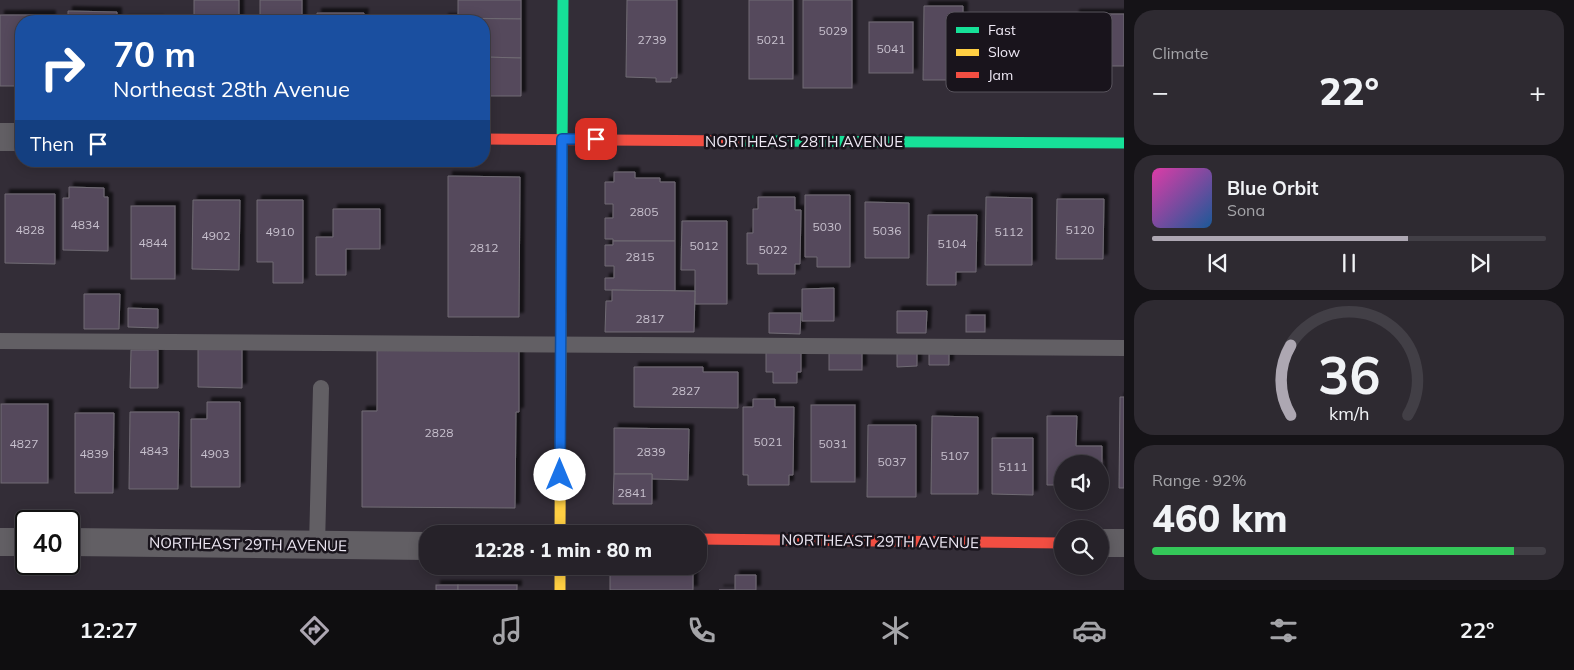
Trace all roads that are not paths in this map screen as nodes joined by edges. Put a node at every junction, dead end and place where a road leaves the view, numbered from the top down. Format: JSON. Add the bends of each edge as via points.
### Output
{"nodes":[{"id":1,"x":563,"y":0,"type":"edge"},
{"id":2,"x":0,"y":137,"type":"edge"},
{"id":3,"x":15,"y":137,"type":"edge"},
{"id":4,"x":490,"y":139,"type":"edge"},
{"id":5,"x":562,"y":139,"type":"junction"},
{"id":6,"x":1124,"y":143,"type":"edge"},
{"id":7,"x":0,"y":341,"type":"edge"},
{"id":8,"x":561,"y":344,"type":"junction"},
{"id":9,"x":1124,"y":348,"type":"edge"},
{"id":10,"x":321,"y":388,"type":"dead end"},
{"id":11,"x":560,"y":525,"type":"edge"},
{"id":12,"x":707,"y":539,"type":"edge"},
{"id":13,"x":0,"y":542,"type":"edge"},
{"id":14,"x":15,"y":542,"type":"edge"},
{"id":15,"x":80,"y":542,"type":"edge"},
{"id":16,"x":1054,"y":543,"type":"edge"},
{"id":17,"x":1109,"y":543,"type":"edge"},
{"id":18,"x":1124,"y":543,"type":"edge"},
{"id":19,"x":317,"y":545,"type":"junction"},
{"id":20,"x":419,"y":546,"type":"edge"},
{"id":21,"x":560,"y":575,"type":"edge"},
{"id":22,"x":560,"y":590,"type":"edge"}],
"edges":[{"from":1,"to":5,"type":"street"},
{"from":2,"to":3,"type":"street"},
{"from":4,"to":5,"type":"street","name":"NORTHEAST 28TH AVENUE"},
{"from":5,"to":6,"type":"street","name":"NORTHEAST 28TH AVENUE"},
{"from":5,"to":8,"type":"street"},
{"from":7,"to":8,"type":"lane"},
{"from":8,"to":9,"type":"lane"},
{"from":8,"to":11,"type":"street"},
{"from":10,"to":19,"type":"lane"},
{"from":12,"to":16,"type":"street","name":"NORTHEAST 29TH AVENUE"},
{"from":13,"to":14,"type":"street"},
{"from":15,"to":19,"type":"street","name":"NORTHEAST 29TH AVENUE"},
{"from":17,"to":18,"type":"street"},
{"from":19,"to":20,"type":"street","name":"NORTHEAST 29TH AVENUE"},
{"from":21,"to":22,"type":"street"}]}
